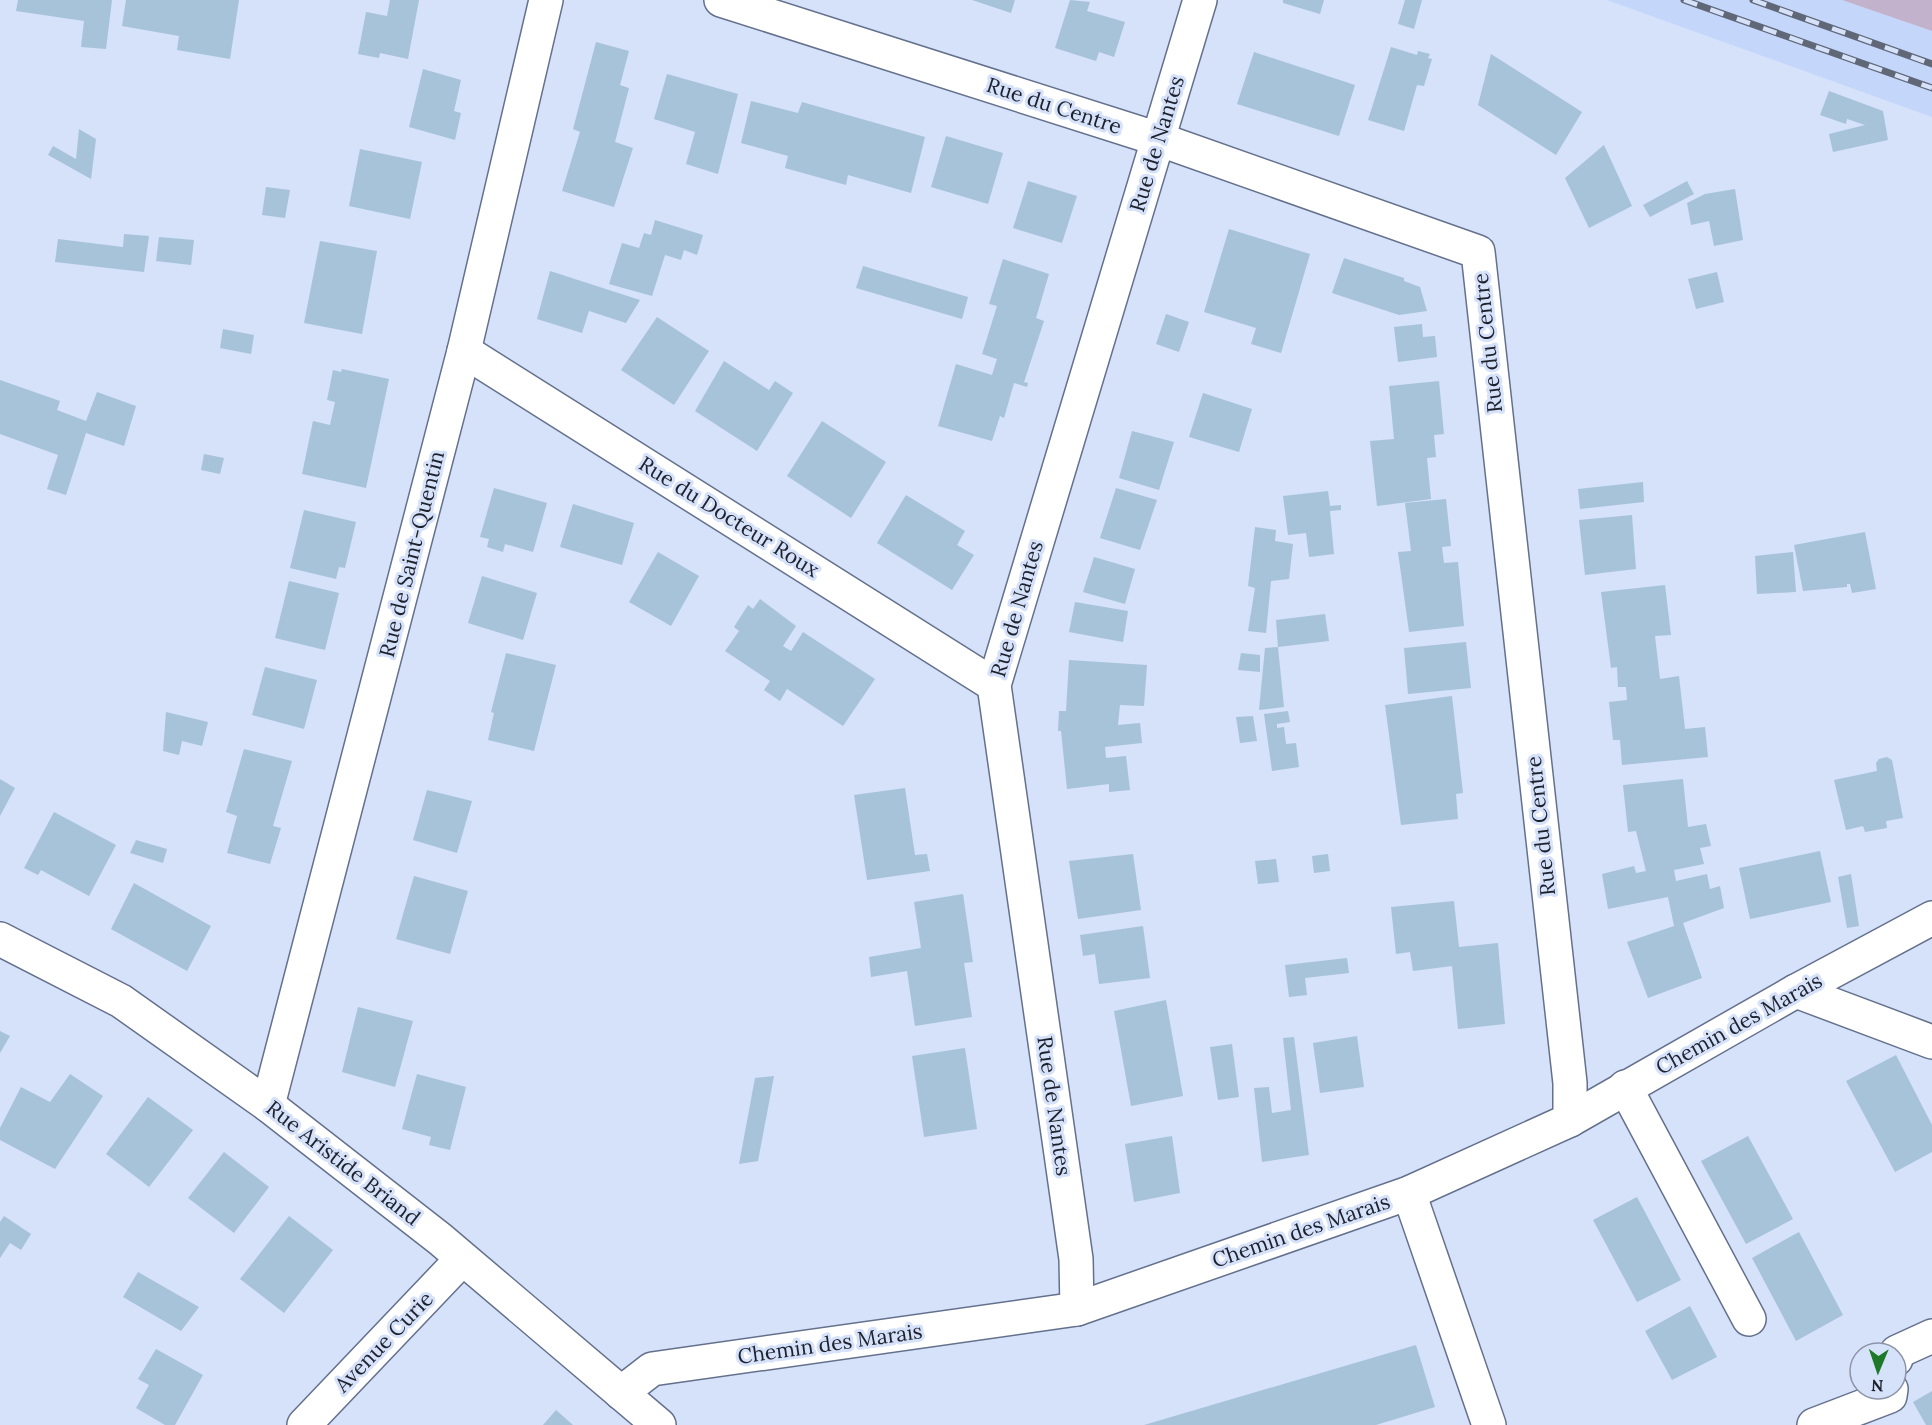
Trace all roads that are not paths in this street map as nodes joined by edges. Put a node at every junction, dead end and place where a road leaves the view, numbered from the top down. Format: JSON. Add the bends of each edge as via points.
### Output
{"nodes":[{"id":1,"x":546,"y":0,"type":"edge"},
{"id":2,"x":721,"y":0,"type":"edge"},
{"id":3,"x":1200,"y":0,"type":"edge"},
{"id":4,"x":1158,"y":139,"type":"junction"},
{"id":5,"x":464,"y":351,"type":"junction"},
{"id":6,"x":994,"y":685,"type":"junction"},
{"id":7,"x":1932,"y":918,"type":"edge"},
{"id":8,"x":0,"y":939,"type":"edge"},
{"id":9,"x":1796,"y":991,"type":"junction"},
{"id":10,"x":1932,"y":1042,"type":"edge"},
{"id":11,"x":1625,"y":1087,"type":"junction"},
{"id":12,"x":268,"y":1105,"type":"junction"},
{"id":13,"x":1570,"y":1120,"type":"junction"},
{"id":14,"x":1409,"y":1193,"type":"junction"},
{"id":15,"x":462,"y":1259,"type":"junction"},
{"id":16,"x":1077,"y":1309,"type":"junction"},
{"id":17,"x":1749,"y":1319,"type":"dead end"},
{"id":18,"x":1932,"y":1335,"type":"edge"},
{"id":19,"x":1908,"y":1347,"type":"edge"},
{"id":20,"x":621,"y":1393,"type":"junction"},
{"id":21,"x":1877,"y":1401,"type":"edge"},
{"id":22,"x":304,"y":1425,"type":"edge"},
{"id":23,"x":659,"y":1425,"type":"edge"},
{"id":24,"x":1489,"y":1425,"type":"edge"},
{"id":25,"x":1814,"y":1425,"type":"edge"}],
"edges":[{"from":1,"to":5,"type":"street","name":"Rue de Saint-Quentin"},
{"from":2,"to":4,"type":"street","name":"Rue du Centre"},
{"from":3,"to":4,"type":"street","name":"Rue de Nantes"},
{"from":4,"to":6,"type":"street","name":"Rue de Nantes"},
{"from":4,"to":13,"type":"street","name":"Rue du Centre","via":[[1479,252],[1570,1083]]},
{"from":5,"to":6,"type":"street","name":"Rue du Docteur Roux"},
{"from":5,"to":12,"type":"street","name":"Rue de Saint-Quentin"},
{"from":6,"to":16,"type":"street","name":"Rue de Nantes","via":[[1076,1259]]},
{"from":7,"to":9,"type":"street","name":"Chemin des Marais"},
{"from":8,"to":12,"type":"street","name":"Rue Aristide Briand","via":[[121,1001]]},
{"from":9,"to":10,"type":"street"},
{"from":9,"to":11,"type":"street","name":"Chemin des Marais"},
{"from":11,"to":13,"type":"street","name":"Chemin des Marais"},
{"from":11,"to":17,"type":"street"},
{"from":12,"to":15,"type":"street","name":"Rue Aristide Briand"},
{"from":13,"to":14,"type":"street","name":"Chemin des Marais"},
{"from":14,"to":16,"type":"street","name":"Chemin des Marais"},
{"from":14,"to":24,"type":"street"},
{"from":15,"to":20,"type":"street","name":"Rue Aristide Briand"},
{"from":15,"to":22,"type":"street","name":"Avenue Curie"},
{"from":16,"to":20,"type":"street","name":"Chemin des Marais","via":[[652,1369]]},
{"from":18,"to":19,"type":"street"},
{"from":20,"to":23,"type":"street","name":"Rue Aristide Briand"},
{"from":21,"to":25,"type":"street"}]}
